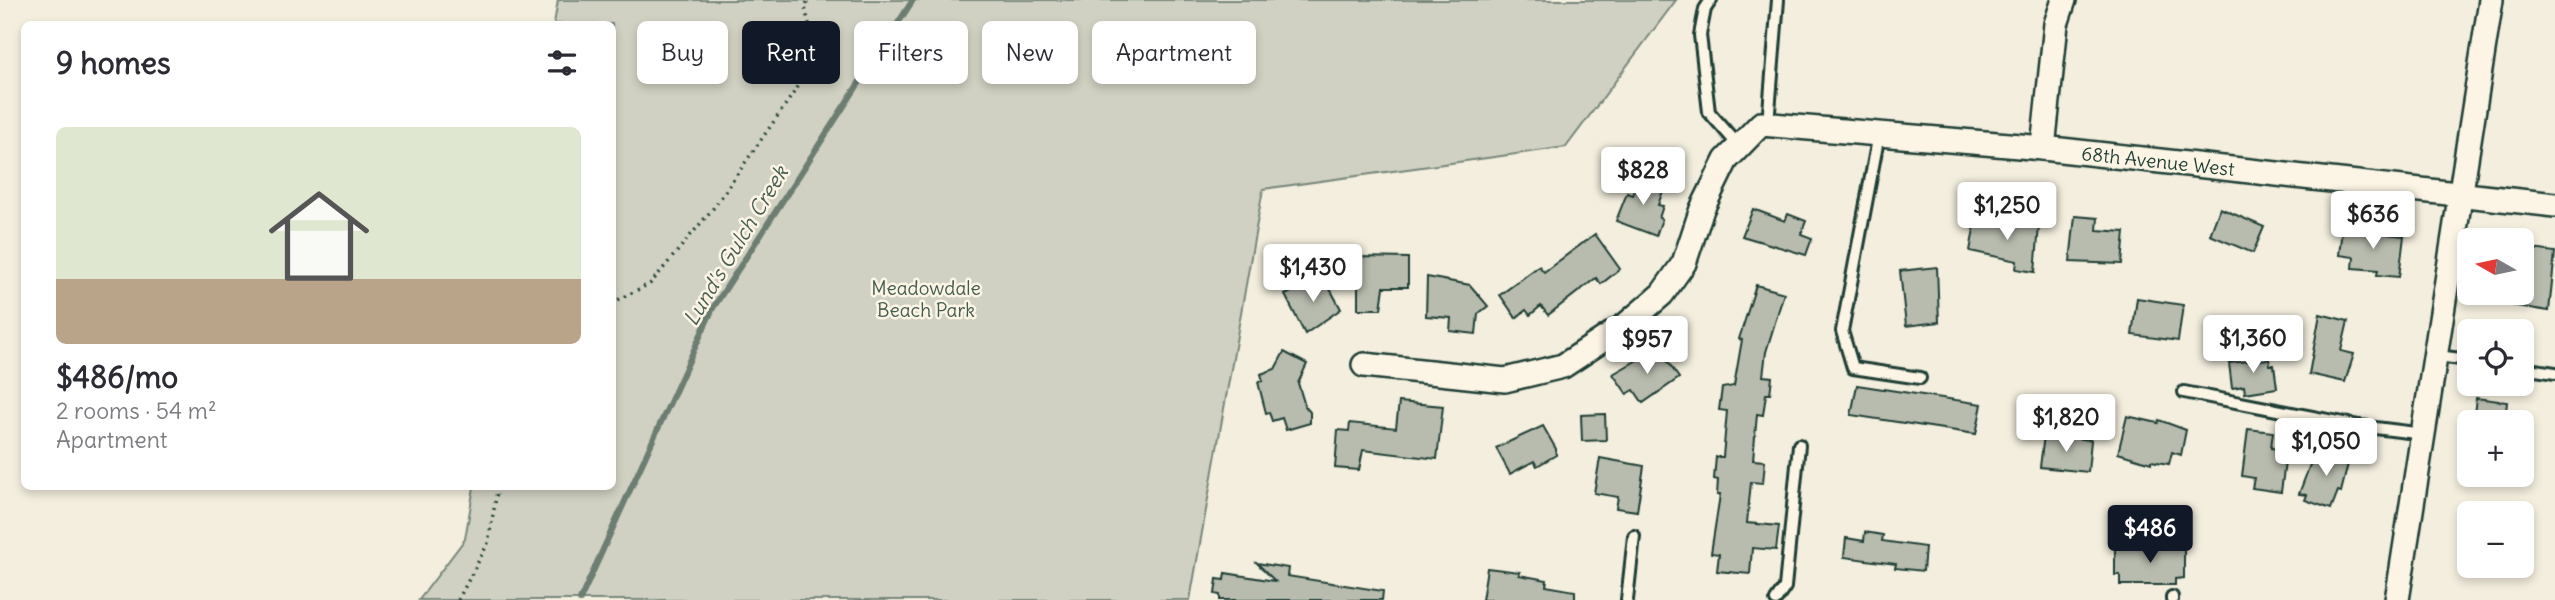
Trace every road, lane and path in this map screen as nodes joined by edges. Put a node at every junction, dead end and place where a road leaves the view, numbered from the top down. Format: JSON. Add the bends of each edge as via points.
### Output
{"nodes":[{"id":1,"x":808,"y":0,"type":"edge"},
{"id":2,"x":1711,"y":0,"type":"edge"},
{"id":3,"x":1778,"y":0,"type":"edge"},
{"id":4,"x":2064,"y":0,"type":"edge"},
{"id":5,"x":2491,"y":0,"type":"edge"},
{"id":6,"x":1765,"y":124,"type":"junction"},
{"id":7,"x":1879,"y":134,"type":"junction"},
{"id":8,"x":1740,"y":146,"type":"junction"},
{"id":9,"x":2043,"y":148,"type":"junction"},
{"id":10,"x":2462,"y":196,"type":"junction"},
{"id":11,"x":2555,"y":205,"type":"edge"},
{"id":12,"x":616,"y":301,"type":"edge"},
{"id":13,"x":2437,"y":356,"type":"junction"},
{"id":14,"x":2457,"y":358,"type":"edge"},
{"id":15,"x":1364,"y":365,"type":"dead end"},
{"id":16,"x":2534,"y":370,"type":"edge"},
{"id":17,"x":2555,"y":373,"type":"edge"},
{"id":18,"x":1920,"y":378,"type":"dead end"},
{"id":19,"x":2184,"y":392,"type":"dead end"},
{"id":20,"x":2424,"y":433,"type":"junction"},
{"id":21,"x":1799,"y":445,"type":"dead end"},
{"id":22,"x":497,"y":490,"type":"edge"},
{"id":23,"x":1634,"y":536,"type":"dead end"},
{"id":24,"x":458,"y":600,"type":"edge"},
{"id":25,"x":1627,"y":600,"type":"edge"},
{"id":26,"x":1776,"y":600,"type":"edge"},
{"id":27,"x":2397,"y":600,"type":"edge"}],
"edges":[{"from":1,"to":12,"type":"path","via":[[805,8],[816,52],[793,94],[715,206],[651,283]]},
{"from":2,"to":8,"type":"lane","via":[[1700,34],[1709,111]]},
{"from":3,"to":6,"type":"lane"},
{"from":4,"to":9,"type":"street","via":[[2056,24]]},
{"from":5,"to":10,"type":"street"},
{"from":6,"to":7,"type":"street","name":"68th Avenue West"},
{"from":6,"to":8,"type":"street"},
{"from":7,"to":9,"type":"street","name":"68th Avenue West"},
{"from":7,"to":18,"type":"lane","via":[[1842,331],[1853,368]]},
{"from":8,"to":15,"type":"street","via":[[1726,160],[1702,209],[1684,263],[1662,294],[1627,324],[1563,366],[1505,380]]},
{"from":9,"to":10,"type":"street","name":"68th Avenue West"},
{"from":10,"to":11,"type":"street","name":"68th Avenue West"},
{"from":10,"to":13,"type":"street"},
{"from":13,"to":14,"type":"lane"},
{"from":13,"to":20,"type":"street"},
{"from":16,"to":17,"type":"lane"},
{"from":19,"to":20,"type":"lane","via":[[2359,426]]},
{"from":20,"to":27,"type":"street"},
{"from":21,"to":26,"type":"lane","via":[[1784,587]]},
{"from":22,"to":24,"type":"path","via":[[488,543]]},
{"from":23,"to":25,"type":"lane"}]}
